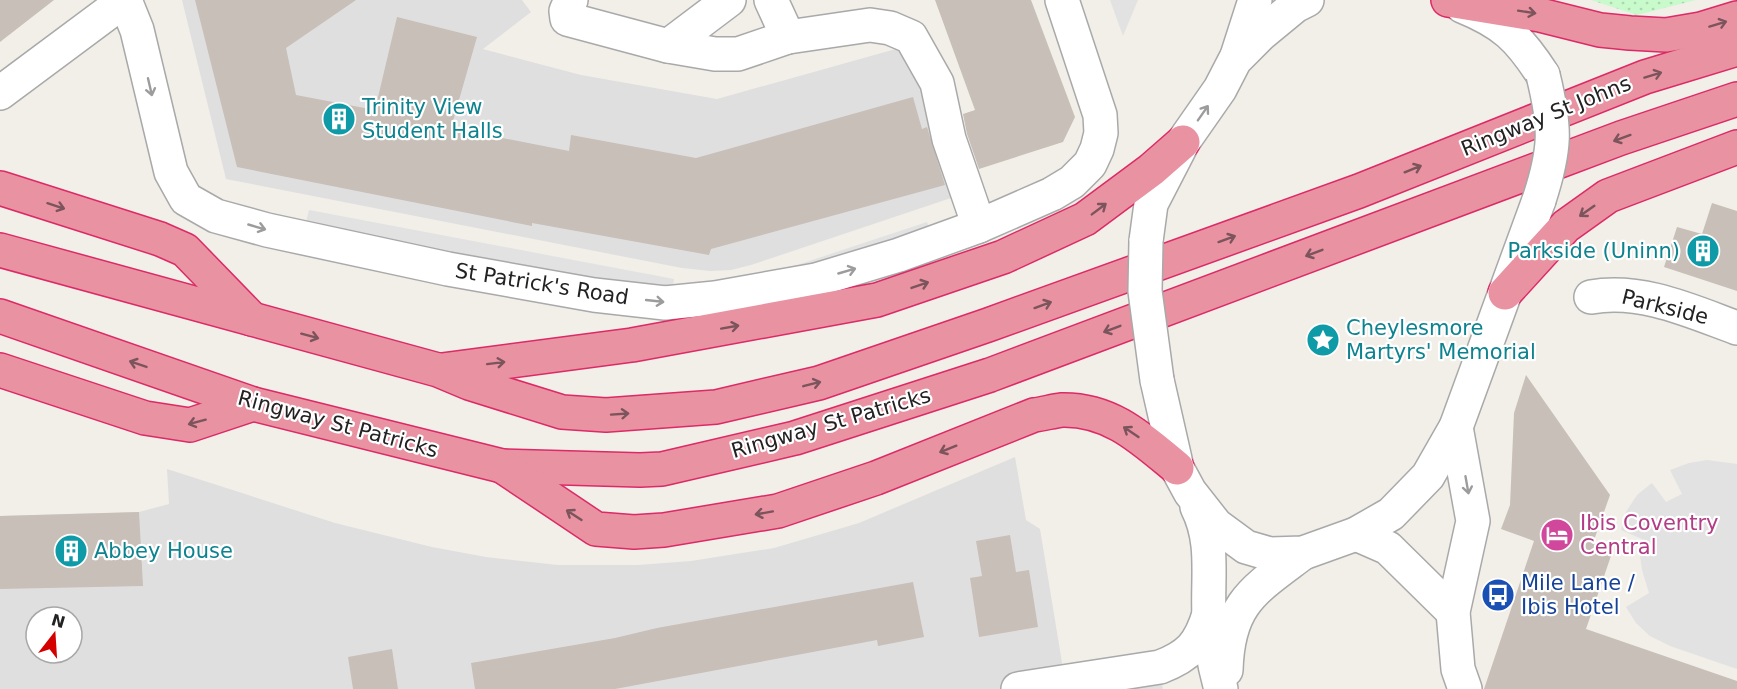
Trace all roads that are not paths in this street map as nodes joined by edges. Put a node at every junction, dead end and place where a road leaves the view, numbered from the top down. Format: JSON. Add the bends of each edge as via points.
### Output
{"nodes":[{"id":1,"x":125,"y":0,"type":"edge"},
{"id":2,"x":571,"y":0,"type":"edge"},
{"id":3,"x":729,"y":0,"type":"edge"},
{"id":4,"x":771,"y":0,"type":"edge"},
{"id":5,"x":1062,"y":0,"type":"edge"},
{"id":6,"x":1255,"y":0,"type":"edge"},
{"id":7,"x":1307,"y":0,"type":"edge"},
{"id":8,"x":1447,"y":0,"type":"edge"},
{"id":9,"x":1737,"y":18,"type":"edge"},
{"id":10,"x":788,"y":37,"type":"junction"},
{"id":11,"x":668,"y":46,"type":"junction"},
{"id":12,"x":1737,"y":49,"type":"edge"},
{"id":13,"x":1235,"y":60,"type":"junction"},
{"id":14,"x":0,"y":93,"type":"edge"},
{"id":15,"x":1737,"y":99,"type":"edge"},
{"id":16,"x":1183,"y":142,"type":"junction"},
{"id":17,"x":1737,"y":147,"type":"edge"},
{"id":18,"x":0,"y":188,"type":"edge"},
{"id":19,"x":1359,"y":191,"type":"joint"},
{"id":20,"x":979,"y":226,"type":"junction"},
{"id":21,"x":0,"y":250,"type":"edge"},
{"id":22,"x":1505,"y":293,"type":"junction"},
{"id":23,"x":1592,"y":297,"type":"dead end"},
{"id":24,"x":0,"y":316,"type":"edge"},
{"id":25,"x":254,"y":321,"type":"junction"},
{"id":26,"x":1737,"y":328,"type":"edge"},
{"id":27,"x":0,"y":370,"type":"edge"},
{"id":28,"x":438,"y":370,"type":"junction"},
{"id":29,"x":253,"y":404,"type":"junction"},
{"id":30,"x":1456,"y":427,"type":"junction"},
{"id":31,"x":502,"y":466,"type":"junction"},
{"id":32,"x":1183,"y":480,"type":"junction"},
{"id":33,"x":1356,"y":534,"type":"junction"},
{"id":34,"x":1303,"y":553,"type":"junction"},
{"id":35,"x":1453,"y":612,"type":"junction"},
{"id":36,"x":1209,"y":614,"type":"junction"},
{"id":37,"x":1018,"y":689,"type":"edge"},
{"id":38,"x":1221,"y":689,"type":"edge"},
{"id":39,"x":1228,"y":689,"type":"edge"},
{"id":40,"x":1466,"y":689,"type":"edge"}],
"edges":[{"from":1,"to":14,"type":"street"},
{"from":1,"to":20,"type":"street","name":"St Patrick's Road","one_way":true,"via":[[171,172],[186,199],[216,216],[267,230],[448,269],[594,295],[665,303],[816,280]]},
{"from":2,"to":11,"type":"street","via":[[567,19]]},
{"from":3,"to":11,"type":"street"},
{"from":4,"to":10,"type":"street"},
{"from":5,"to":20,"type":"street","name":"St Patrick's Road","via":[[1100,115],[1099,141],[1090,164],[1072,182]]},
{"from":6,"to":13,"type":"street"},
{"from":7,"to":13,"type":"street","via":[[1261,34]]},
{"from":8,"to":9,"type":"highway","one_way":true,"via":[[1630,33],[1666,35]]},
{"from":8,"to":22,"type":"street","bridge":true,"via":[[1487,16],[1509,32],[1543,75],[1551,106],[1554,139],[1549,168]]},
{"from":10,"to":11,"type":"street","via":[[738,54]]},
{"from":10,"to":20,"type":"street","via":[[870,25],[911,37],[937,83],[950,139]]},
{"from":19,"to":12,"type":"highway","name":"Ringway St Johns","one_way":true,"via":[[1645,77]]},
{"from":16,"to":13,"type":"street","one_way":true},
{"from":15,"to":31,"type":"highway","name":"Ringway St Patricks","one_way":true,"via":[[1621,138],[990,375],[795,438],[662,469]]},
{"from":28,"to":16,"type":"highway","one_way":true,"via":[[632,345],[877,300],[1003,257],[1085,219]]},
{"from":16,"to":32,"type":"street","bridge":true,"via":[[1151,204],[1145,291],[1157,380]]},
{"from":17,"to":22,"type":"highway","one_way":true,"via":[[1608,196],[1566,226]]},
{"from":18,"to":25,"type":"highway","one_way":true,"via":[[185,250]]},
{"from":28,"to":19,"type":"highway","name":"Ringway St Patricks","one_way":true,"via":[[562,412],[606,415],[716,406],[819,383]]},
{"from":21,"to":25,"type":"highway","name":"Ringway St Patricks"},
{"from":22,"to":30,"type":"street"},
{"from":23,"to":26,"type":"street","name":"Parkside","via":[[1641,297]]},
{"from":29,"to":24,"type":"highway","name":"Ringway St Patricks","one_way":true},
{"from":25,"to":28,"type":"highway","name":"Ringway St Patricks","one_way":true},
{"from":29,"to":27,"type":"highway","one_way":true,"via":[[190,425],[145,418]]},
{"from":29,"to":31,"type":"highway","name":"Ringway St Patricks"},
{"from":30,"to":33,"type":"street","via":[[1428,476],[1391,514]]},
{"from":30,"to":35,"type":"street","one_way":true,"via":[[1473,521]]},
{"from":32,"to":31,"type":"highway","one_way":true,"via":[[1130,429],[1092,413],[1061,410],[1034,415],[876,478],[778,511],[664,530],[596,529]]},
{"from":32,"to":34,"type":"street","via":[[1216,525],[1246,547],[1270,554]]},
{"from":32,"to":36,"type":"street","via":[[1207,533]]},
{"from":33,"to":34,"type":"street"},
{"from":33,"to":35,"type":"street","via":[[1388,548]]},
{"from":34,"to":39,"type":"street","via":[[1255,589],[1235,619],[1227,654]]},
{"from":35,"to":40,"type":"street","via":[[1458,669]]},
{"from":36,"to":37,"type":"street","via":[[1198,641],[1188,653],[1160,667]]},
{"from":36,"to":38,"type":"street","via":[[1211,648]]}]}
